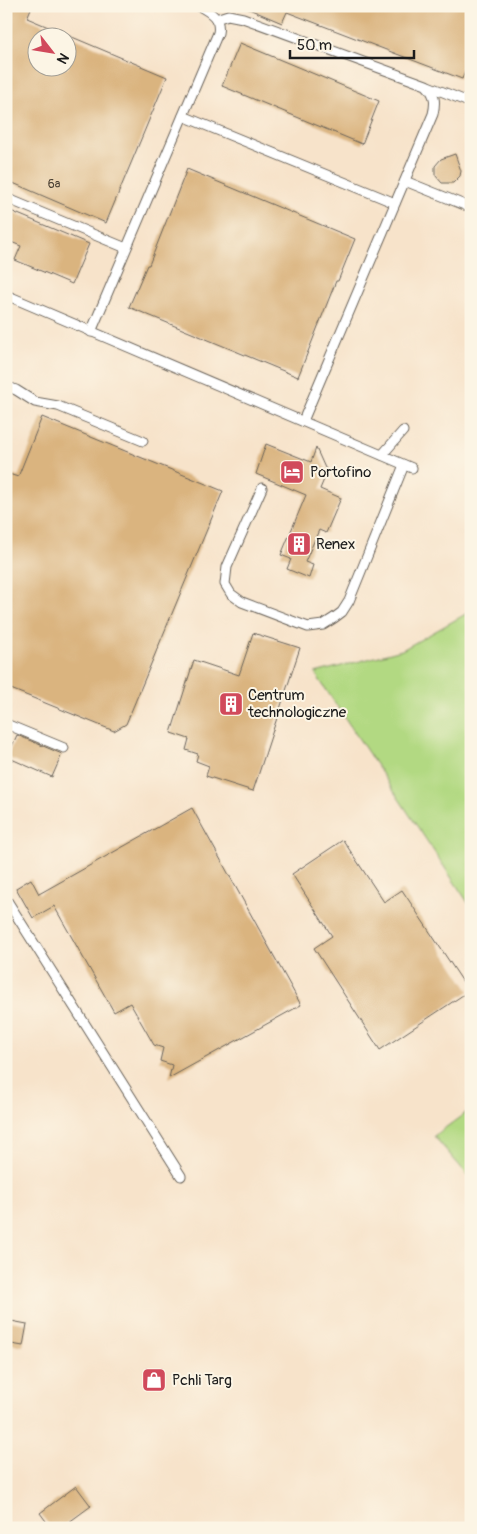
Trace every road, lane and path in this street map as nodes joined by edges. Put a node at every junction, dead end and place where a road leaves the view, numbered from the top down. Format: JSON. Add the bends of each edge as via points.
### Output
{"nodes":[{"id":1,"x":199,"y":6,"type":"edge"},
{"id":2,"x":216,"y":19,"type":"junction"},
{"id":3,"x":426,"y":85,"type":"junction"},
{"id":4,"x":471,"y":102,"type":"edge"},
{"id":5,"x":183,"y":116,"type":"junction"},
{"id":6,"x":405,"y":181,"type":"junction"},
{"id":7,"x":6,"y":198,"type":"edge"},
{"id":8,"x":395,"y":203,"type":"junction"},
{"id":9,"x":467,"y":206,"type":"dead end"},
{"id":10,"x":126,"y":248,"type":"junction"},
{"id":11,"x":6,"y":295,"type":"edge"},
{"id":12,"x":92,"y":332,"type":"junction"},
{"id":13,"x":6,"y":386,"type":"edge"},
{"id":14,"x":302,"y":422,"type":"junction"},
{"id":15,"x":403,"y":431,"type":"dead end"},
{"id":16,"x":143,"y":441,"type":"dead end"},
{"id":17,"x":382,"y":455,"type":"junction"},
{"id":18,"x":262,"y":488,"type":"dead end"},
{"id":19,"x":6,"y":724,"type":"edge"},
{"id":20,"x":64,"y":748,"type":"dead end"},
{"id":21,"x":6,"y":898,"type":"edge"},
{"id":22,"x":181,"y":1176,"type":"dead end"}],
"edges":[{"from":1,"to":2,"type":"lane"},
{"from":2,"to":3,"type":"lane","via":[[228,15],[243,18]]},
{"from":2,"to":5,"type":"lane","via":[[218,32]]},
{"from":3,"to":4,"type":"lane"},
{"from":3,"to":6,"type":"lane","via":[[436,104]]},
{"from":5,"to":8,"type":"lane"},
{"from":5,"to":10,"type":"lane"},
{"from":6,"to":8,"type":"lane"},
{"from":6,"to":9,"type":"lane"},
{"from":7,"to":10,"type":"lane"},
{"from":8,"to":14,"type":"lane"},
{"from":10,"to":12,"type":"lane"},
{"from":11,"to":12,"type":"lane"},
{"from":12,"to":14,"type":"lane"},
{"from":13,"to":16,"type":"lane","via":[[35,402],[58,406]]},
{"from":14,"to":17,"type":"lane"},
{"from":15,"to":17,"type":"lane"},
{"from":17,"to":18,"type":"lane","via":[[408,466],[349,601],[342,612],[323,625],[308,626],[242,602],[231,594],[226,584],[227,567]]},
{"from":19,"to":20,"type":"lane"},
{"from":21,"to":22,"type":"lane"}]}
